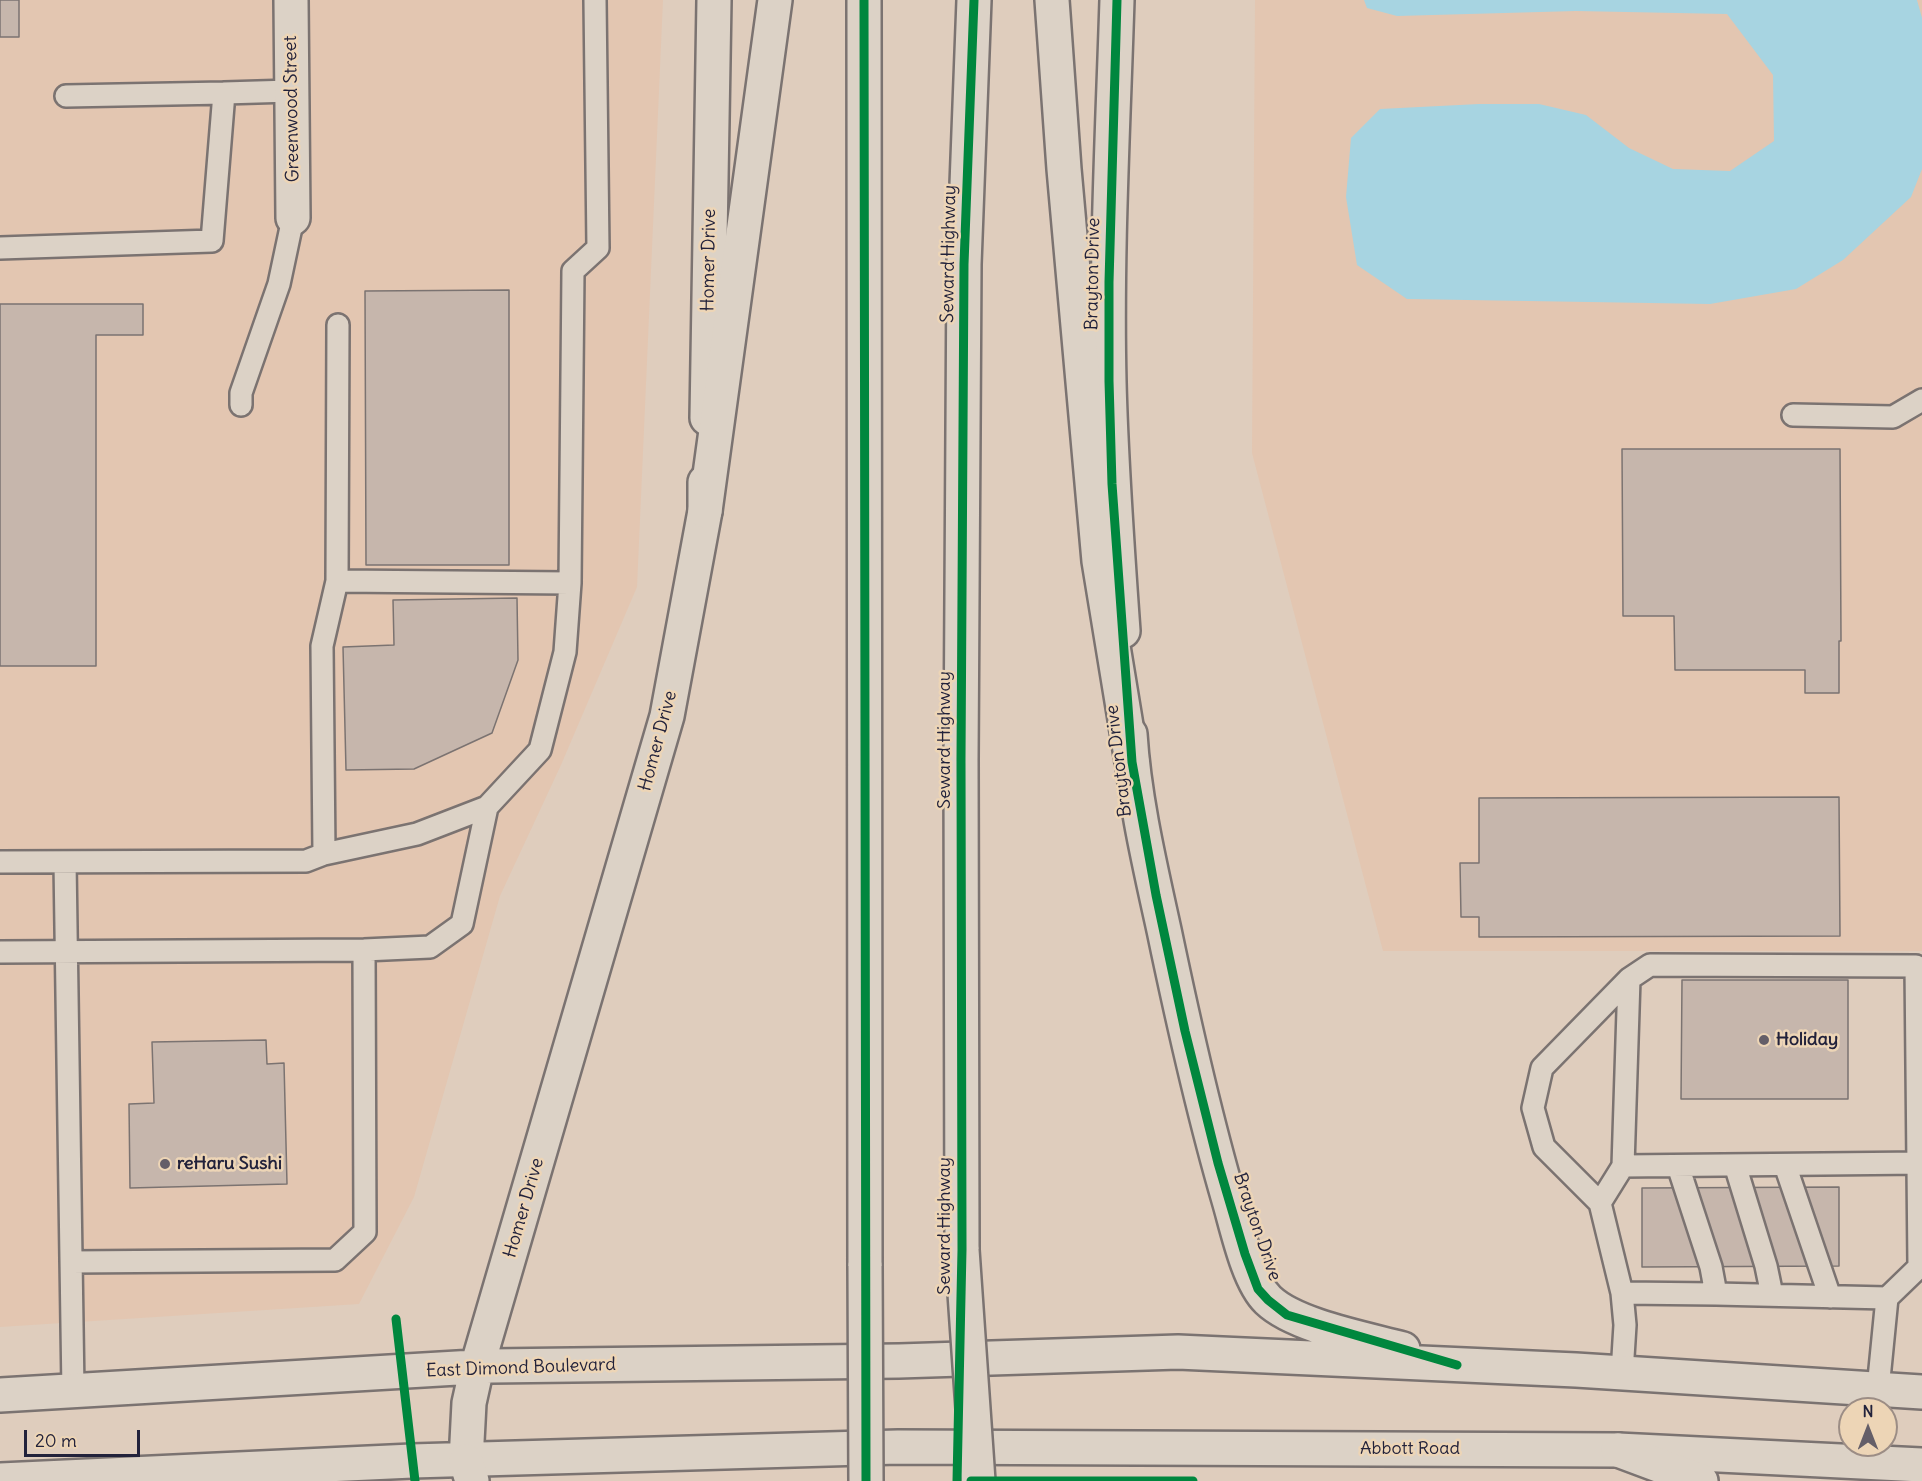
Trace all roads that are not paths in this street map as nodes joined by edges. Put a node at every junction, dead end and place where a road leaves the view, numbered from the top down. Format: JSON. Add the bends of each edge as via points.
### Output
{"nodes":[{"id":1,"x":291,"y":0,"type":"edge"},
{"id":2,"x":595,"y":0,"type":"edge"},
{"id":3,"x":714,"y":0,"type":"edge"},
{"id":4,"x":775,"y":0,"type":"edge"},
{"id":5,"x":864,"y":0,"type":"edge"},
{"id":6,"x":974,"y":0,"type":"edge"},
{"id":7,"x":1052,"y":0,"type":"edge"},
{"id":8,"x":1118,"y":0,"type":"edge"},
{"id":9,"x":291,"y":91,"type":"junction"},
{"id":10,"x":224,"y":93,"type":"junction"},
{"id":11,"x":66,"y":96,"type":"dead end"},
{"id":12,"x":293,"y":218,"type":"joint"},
{"id":13,"x":0,"y":248,"type":"edge"},
{"id":14,"x":338,"y":326,"type":"dead end"},
{"id":15,"x":1922,"y":400,"type":"edge"},
{"id":16,"x":241,"y":405,"type":"dead end"},
{"id":17,"x":1793,"y":415,"type":"dead end"},
{"id":18,"x":705,"y":511,"type":"junction"},
{"id":19,"x":337,"y":581,"type":"junction"},
{"id":20,"x":570,"y":583,"type":"junction"},
{"id":21,"x":1132,"y":762,"type":"junction"},
{"id":22,"x":487,"y":807,"type":"junction"},
{"id":23,"x":324,"y":854,"type":"junction"},
{"id":24,"x":0,"y":862,"type":"edge"},
{"id":25,"x":65,"y":862,"type":"junction"},
{"id":26,"x":364,"y":950,"type":"junction"},
{"id":27,"x":0,"y":952,"type":"edge"},
{"id":28,"x":65,"y":952,"type":"junction"},
{"id":29,"x":1919,"y":968,"type":"edge"},
{"id":30,"x":1629,"y":979,"type":"junction"},
{"id":31,"x":1920,"y":1163,"type":"edge"},
{"id":32,"x":1735,"y":1165,"type":"junction"},
{"id":33,"x":1785,"y":1165,"type":"junction"},
{"id":34,"x":1623,"y":1166,"type":"junction"},
{"id":35,"x":1678,"y":1166,"type":"junction"},
{"id":36,"x":1600,"y":1203,"type":"junction"},
{"id":37,"x":962,"y":1250,"type":"junction"},
{"id":38,"x":71,"y":1262,"type":"junction"},
{"id":39,"x":1622,"y":1293,"type":"junction"},
{"id":40,"x":1716,"y":1294,"type":"junction"},
{"id":41,"x":1772,"y":1295,"type":"junction"},
{"id":42,"x":1830,"y":1297,"type":"junction"},
{"id":43,"x":1887,"y":1298,"type":"junction"},
{"id":44,"x":1457,"y":1365,"type":"junction"},
{"id":45,"x":477,"y":1367,"type":"junction"},
{"id":46,"x":1622,"y":1373,"type":"junction"},
{"id":47,"x":1878,"y":1389,"type":"junction"},
{"id":48,"x":73,"y":1391,"type":"junction"},
{"id":49,"x":1922,"y":1392,"type":"edge"},
{"id":50,"x":0,"y":1395,"type":"edge"},
{"id":51,"x":1618,"y":1450,"type":"junction"},
{"id":52,"x":1922,"y":1465,"type":"edge"},
{"id":53,"x":469,"y":1471,"type":"edge"},
{"id":54,"x":244,"y":1475,"type":"edge"},
{"id":55,"x":0,"y":1480,"type":"edge"},
{"id":56,"x":866,"y":1481,"type":"edge"},
{"id":57,"x":957,"y":1481,"type":"edge"},
{"id":58,"x":978,"y":1481,"type":"edge"},
{"id":59,"x":1701,"y":1481,"type":"edge"}],
"edges":[{"from":1,"to":9,"type":"main road","name":"Greenwood Street"},
{"from":2,"to":20,"type":"lane","via":[[598,248],[573,271]]},
{"from":3,"to":18,"type":"main road","name":"Homer Drive"},
{"from":4,"to":18,"type":"main road"},
{"from":5,"to":56,"type":"main road","bridge":true},
{"from":6,"to":37,"type":"main road","name":"Seward Highway","via":[[964,264]]},
{"from":7,"to":21,"type":"main road","via":[[1099,561]]},
{"from":8,"to":21,"type":"main road","name":"Brayton Drive","via":[[1109,381],[1112,484]]},
{"from":9,"to":10,"type":"lane"},
{"from":9,"to":12,"type":"main road","name":"Greenwood Street"},
{"from":10,"to":11,"type":"lane"},
{"from":10,"to":13,"type":"lane","via":[[212,242]]},
{"from":12,"to":16,"type":"lane","via":[[279,284],[241,393]]},
{"from":14,"to":19,"type":"lane"},
{"from":15,"to":17,"type":"lane","via":[[1893,417]]},
{"from":18,"to":45,"type":"main road","name":"Homer Drive","via":[[667,717]]},
{"from":19,"to":20,"type":"lane"},
{"from":19,"to":23,"type":"lane","via":[[322,646]]},
{"from":20,"to":22,"type":"lane","via":[[566,652],[540,750]]},
{"from":21,"to":44,"type":"main road","name":"Brayton Drive","via":[[1185,1031],[1218,1163],[1258,1289],[1287,1315]]},
{"from":22,"to":23,"type":"lane","via":[[417,834]]},
{"from":22,"to":26,"type":"lane","via":[[462,924],[430,947]]},
{"from":23,"to":25,"type":"lane","via":[[306,861]]},
{"from":24,"to":25,"type":"lane"},
{"from":25,"to":28,"type":"lane"},
{"from":26,"to":28,"type":"lane"},
{"from":26,"to":38,"type":"lane","via":[[365,1232],[335,1260]]},
{"from":27,"to":28,"type":"lane"},
{"from":28,"to":38,"type":"lane"},
{"from":29,"to":30,"type":"lane","via":[[1650,965]]},
{"from":29,"to":31,"type":"lane"},
{"from":30,"to":34,"type":"lane"},
{"from":30,"to":36,"type":"lane","via":[[1542,1068],[1533,1108],[1544,1147]]},
{"from":31,"to":33,"type":"lane"},
{"from":31,"to":43,"type":"lane","via":[[1918,1267]]},
{"from":32,"to":33,"type":"lane"},
{"from":32,"to":35,"type":"lane"},
{"from":32,"to":41,"type":"lane"},
{"from":33,"to":42,"type":"lane"},
{"from":34,"to":35,"type":"lane"},
{"from":34,"to":36,"type":"lane"},
{"from":35,"to":40,"type":"lane"},
{"from":36,"to":39,"type":"lane"},
{"from":37,"to":57,"type":"main road","name":"Seward Highway","bridge":true},
{"from":37,"to":58,"type":"main road","bridge":true},
{"from":38,"to":48,"type":"lane"},
{"from":39,"to":40,"type":"lane"},
{"from":39,"to":46,"type":"lane"},
{"from":40,"to":41,"type":"lane"},
{"from":41,"to":42,"type":"lane"},
{"from":42,"to":43,"type":"lane"},
{"from":43,"to":47,"type":"lane"},
{"from":44,"to":45,"type":"main road","name":"East Dimond Boulevard","via":[[1178,1352],[900,1361]]},
{"from":44,"to":46,"type":"main road"},
{"from":45,"to":48,"type":"main road","name":"East Dimond Boulevard"},
{"from":45,"to":53,"type":"main road","name":"Homer Drive","via":[[469,1403]]},
{"from":46,"to":47,"type":"main road"},
{"from":47,"to":49,"type":"main road"},
{"from":48,"to":50,"type":"main road","name":"East Dimond Boulevard"},
{"from":51,"to":52,"type":"main road","name":"Abbott Road"},
{"from":51,"to":53,"type":"main road","name":"Abbott Road","via":[[898,1447]]},
{"from":51,"to":59,"type":"main road"},
{"from":53,"to":54,"type":"main road"},
{"from":54,"to":55,"type":"main road"}]}
